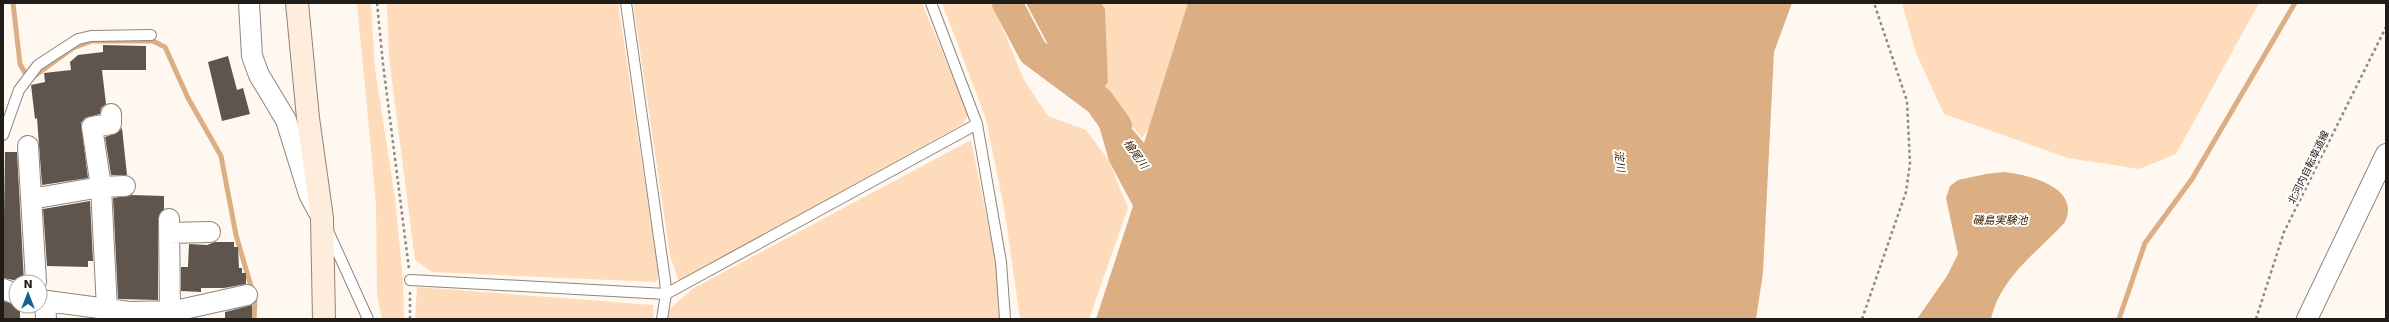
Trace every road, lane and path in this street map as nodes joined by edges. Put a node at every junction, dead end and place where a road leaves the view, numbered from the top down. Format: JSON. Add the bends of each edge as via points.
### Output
{"nodes":[{"id":1,"x":249,"y":3,"type":"edge"},
{"id":2,"x":297,"y":3,"type":"edge"},
{"id":3,"x":377,"y":3,"type":"edge"},
{"id":4,"x":626,"y":3,"type":"edge"},
{"id":5,"x":931,"y":3,"type":"edge"},
{"id":6,"x":1874,"y":3,"type":"edge"},
{"id":7,"x":2386,"y":27,"type":"edge"},
{"id":8,"x":151,"y":35,"type":"dead end"},
{"id":9,"x":111,"y":114,"type":"dead end"},
{"id":10,"x":977,"y":124,"type":"junction"},
{"id":11,"x":3,"y":135,"type":"edge"},
{"id":12,"x":28,"y":146,"type":"dead end"},
{"id":13,"x":2386,"y":154,"type":"edge"},
{"id":14,"x":125,"y":186,"type":"dead end"},
{"id":15,"x":101,"y":187,"type":"junction"},
{"id":16,"x":31,"y":199,"type":"junction"},
{"id":17,"x":322,"y":218,"type":"junction"},
{"id":18,"x":210,"y":232,"type":"dead end"},
{"id":19,"x":36,"y":274,"type":"edge"},
{"id":20,"x":410,"y":280,"type":"junction"},
{"id":21,"x":666,"y":294,"type":"junction"},
{"id":22,"x":247,"y":295,"type":"dead end"},
{"id":23,"x":48,"y":307,"type":"edge"},
{"id":24,"x":107,"y":309,"type":"junction"},
{"id":25,"x":170,"y":311,"type":"junction"},
{"id":26,"x":210,"y":311,"type":"edge"},
{"id":27,"x":324,"y":319,"type":"edge"},
{"id":28,"x":368,"y":319,"type":"edge"},
{"id":29,"x":410,"y":319,"type":"edge"},
{"id":30,"x":662,"y":319,"type":"edge"},
{"id":31,"x":1005,"y":319,"type":"edge"},
{"id":32,"x":1862,"y":319,"type":"edge"},
{"id":33,"x":2256,"y":319,"type":"edge"},
{"id":34,"x":2307,"y":319,"type":"edge"}],
"edges":[{"from":1,"to":17,"type":"street","via":[[252,56],[259,75],[286,120],[309,194]]},
{"from":2,"to":17,"type":"street","via":[[308,118]]},
{"from":3,"to":20,"type":"path"},
{"from":4,"to":21,"type":"lane"},
{"from":5,"to":10,"type":"lane"},
{"from":6,"to":32,"type":"path","via":[[1907,101],[1910,163],[1906,192]]},
{"from":7,"to":33,"type":"path","name":"北河内自転車道線","via":[[2284,232]]},
{"from":8,"to":11,"type":"lane","via":[[91,36],[78,39],[38,65],[19,90]]},
{"from":9,"to":15,"type":"street","via":[[111,124],[92,127]]},
{"from":10,"to":21,"type":"lane"},
{"from":10,"to":31,"type":"lane","via":[[1001,262]]},
{"from":12,"to":16,"type":"street"},
{"from":13,"to":34,"type":"street"},
{"from":14,"to":15,"type":"street"},
{"from":15,"to":16,"type":"street"},
{"from":15,"to":24,"type":"street"},
{"from":16,"to":19,"type":"street"},
{"from":17,"to":27,"type":"street"},
{"from":17,"to":28,"type":"lane"},
{"from":18,"to":25,"type":"street","via":[[169,226]]},
{"from":20,"to":21,"type":"lane"},
{"from":20,"to":29,"type":"path"},
{"from":21,"to":30,"type":"lane"},
{"from":22,"to":26,"type":"street"},
{"from":23,"to":24,"type":"street"},
{"from":24,"to":25,"type":"street","via":[[129,312]]},
{"from":25,"to":26,"type":"street"}]}
